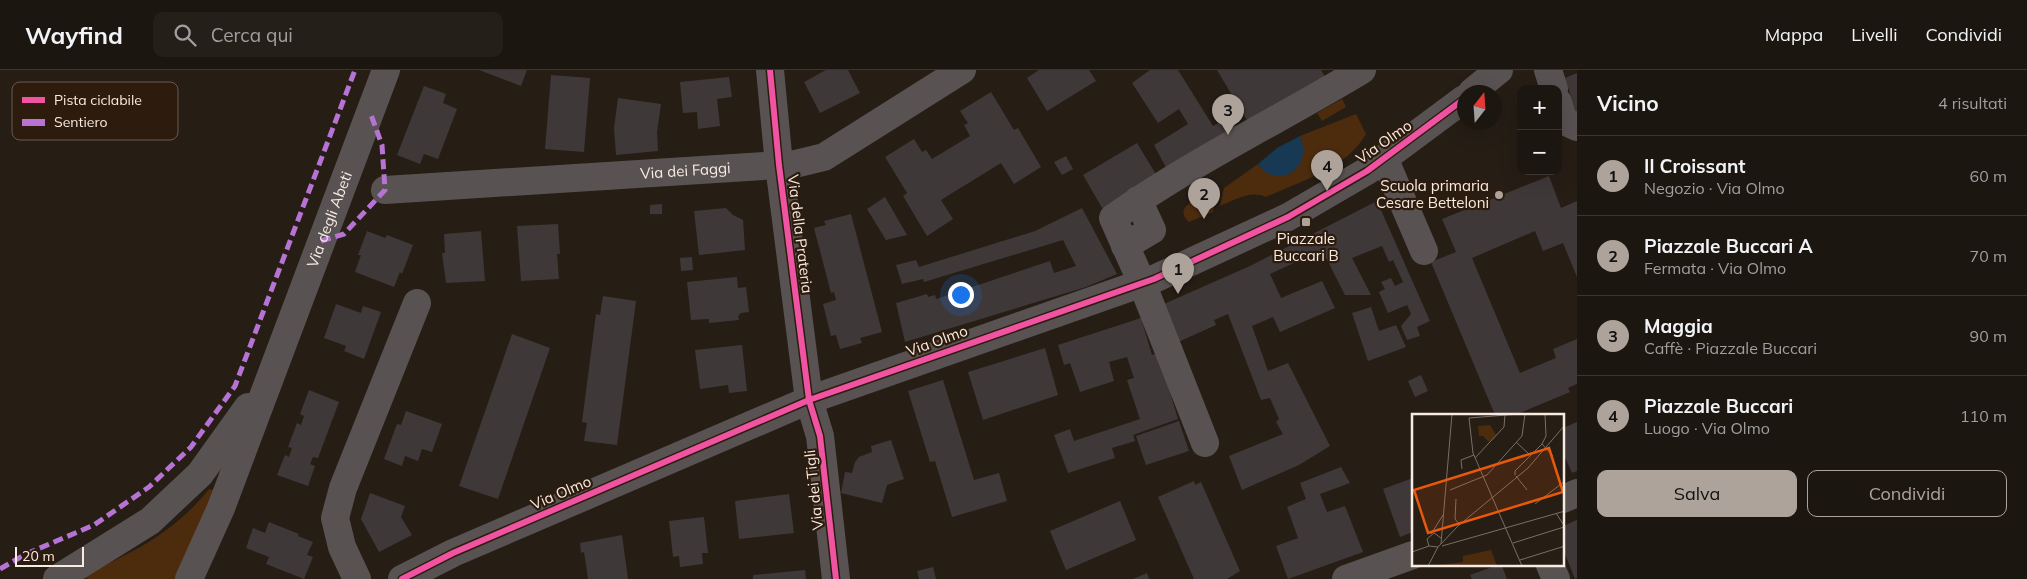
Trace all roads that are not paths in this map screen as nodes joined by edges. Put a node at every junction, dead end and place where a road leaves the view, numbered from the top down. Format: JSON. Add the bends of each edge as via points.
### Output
{"nodes":[{"id":1,"x":386,"y":70,"type":"edge"},
{"id":2,"x":770,"y":70,"type":"edge"},
{"id":3,"x":962,"y":70,"type":"edge"},
{"id":4,"x":1499,"y":70,"type":"edge"},
{"id":5,"x":1548,"y":70,"type":"edge"},
{"id":6,"x":1352,"y":73,"type":"edge"},
{"id":7,"x":1481,"y":85,"type":"edge"},
{"id":8,"x":1553,"y":85,"type":"edge"},
{"id":9,"x":1457,"y":104,"type":"edge"},
{"id":10,"x":1562,"y":115,"type":"edge"},
{"id":11,"x":1577,"y":127,"type":"edge"},
{"id":12,"x":1384,"y":158,"type":"junction"},
{"id":13,"x":779,"y":166,"type":"junction"},
{"id":14,"x":385,"y":190,"type":"dead end"},
{"id":15,"x":1424,"y":251,"type":"dead end"},
{"id":16,"x":1142,"y":283,"type":"junction"},
{"id":17,"x":417,"y":303,"type":"dead end"},
{"id":18,"x":273,"y":367,"type":"junction"},
{"id":19,"x":809,"y":400,"type":"junction"},
{"id":20,"x":1206,"y":443,"type":"dead end"},
{"id":21,"x":1577,"y":493,"type":"edge"},
{"id":22,"x":1564,"y":499,"type":"edge"},
{"id":23,"x":1412,"y":554,"type":"edge"},
{"id":24,"x":1550,"y":566,"type":"edge"},
{"id":25,"x":57,"y":579,"type":"edge"},
{"id":26,"x":189,"y":579,"type":"edge"},
{"id":27,"x":357,"y":579,"type":"edge"},
{"id":28,"x":402,"y":579,"type":"edge"},
{"id":29,"x":836,"y":579,"type":"edge"},
{"id":30,"x":1346,"y":579,"type":"edge"},
{"id":31,"x":1556,"y":579,"type":"edge"}],
"edges":[{"from":1,"to":18,"type":"street","name":"Via degli Abeti"},
{"from":2,"to":13,"type":"street","name":"Via della Prateria"},
{"from":3,"to":13,"type":"street","name":"Via dei Faggi","via":[[824,157]]},
{"from":4,"to":7,"type":"street"},
{"from":5,"to":8,"type":"street"},
{"from":6,"to":16,"type":"street","via":[[1138,200],[1152,230],[1125,246]]},
{"from":9,"to":12,"type":"street","name":"Via Olmo"},
{"from":10,"to":11,"type":"street","via":[[1564,121]]},
{"from":12,"to":15,"type":"street"},
{"from":12,"to":16,"type":"street","name":"Via Olmo","via":[[1288,217]]},
{"from":13,"to":14,"type":"street","name":"Via dei Faggi"},
{"from":13,"to":19,"type":"street","name":"Via della Prateria"},
{"from":16,"to":19,"type":"street","name":"Via Olmo"},
{"from":16,"to":20,"type":"street"},
{"from":17,"to":27,"type":"street","via":[[334,518],[342,547]]},
{"from":18,"to":25,"type":"street","name":"Via degli Abeti","via":[[200,474],[150,521]]},
{"from":18,"to":26,"type":"street","name":"Via degli Abeti","via":[[222,508]]},
{"from":19,"to":28,"type":"street","name":"Via Olmo"},
{"from":19,"to":29,"type":"street","name":"Via dei Tigli","via":[[820,436]]},
{"from":21,"to":22,"type":"street"},
{"from":23,"to":30,"type":"street"},
{"from":24,"to":31,"type":"street"}]}
